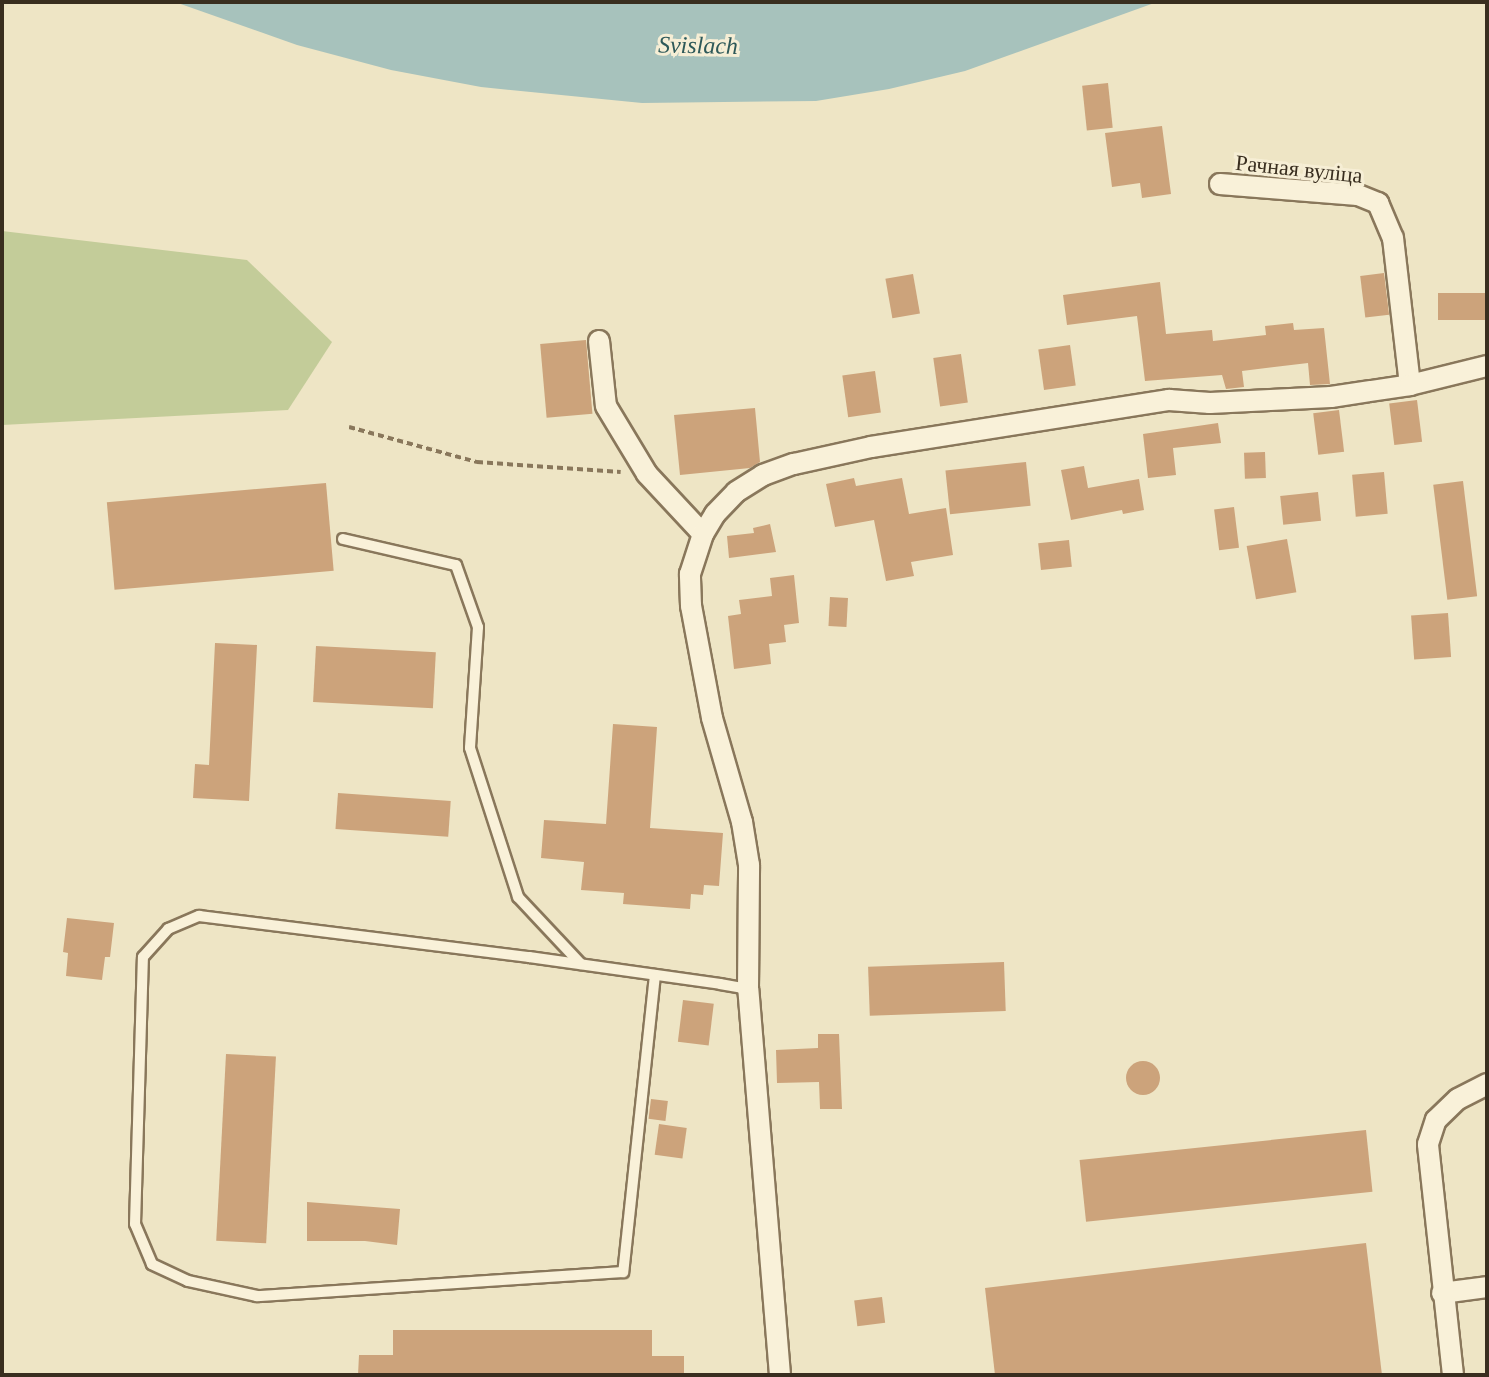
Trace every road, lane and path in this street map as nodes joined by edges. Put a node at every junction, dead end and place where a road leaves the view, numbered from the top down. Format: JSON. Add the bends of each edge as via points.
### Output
{"nodes":[{"id":1,"x":1220,"y":184,"type":"dead end"},
{"id":2,"x":599,"y":341,"type":"dead end"},
{"id":3,"x":1487,"y":366,"type":"edge"},
{"id":4,"x":1410,"y":385,"type":"junction"},
{"id":5,"x":349,"y":427,"type":"dead end"},
{"id":6,"x":647,"y":474,"type":"junction"},
{"id":7,"x":703,"y":534,"type":"junction"},
{"id":8,"x":343,"y":539,"type":"dead end"},
{"id":9,"x":581,"y":964,"type":"junction"},
{"id":10,"x":655,"y":975,"type":"junction"},
{"id":11,"x":748,"y":989,"type":"junction"},
{"id":12,"x":1487,"y":1084,"type":"edge"},
{"id":13,"x":1487,"y":1287,"type":"edge"},
{"id":14,"x":1442,"y":1293,"type":"junction"},
{"id":15,"x":780,"y":1375,"type":"edge"},
{"id":16,"x":1453,"y":1375,"type":"edge"}],
"edges":[{"from":1,"to":4,"type":"street","name":"Рачная вуліца","via":[[1358,195],[1378,203],[1393,238]]},
{"from":2,"to":6,"type":"street","via":[[606,406]]},
{"from":3,"to":4,"type":"street"},
{"from":4,"to":7,"type":"street","via":[[1331,397],[1169,400],[871,447],[763,475],[736,492]]},
{"from":5,"to":6,"type":"path","via":[[477,462]]},
{"from":6,"to":7,"type":"street"},
{"from":7,"to":11,"type":"street","via":[[690,574],[691,606],[749,865]]},
{"from":8,"to":9,"type":"lane","via":[[456,565],[478,627],[470,748],[518,897]]},
{"from":9,"to":10,"type":"lane"},
{"from":9,"to":10,"type":"lane","via":[[199,916],[168,929],[143,957],[135,1224],[152,1264],[188,1281],[257,1296],[623,1272]]},
{"from":10,"to":11,"type":"lane"},
{"from":11,"to":15,"type":"street"},
{"from":12,"to":14,"type":"street","via":[[1458,1099],[1436,1120],[1428,1144]]},
{"from":13,"to":14,"type":"street"},
{"from":14,"to":16,"type":"street"}]}
